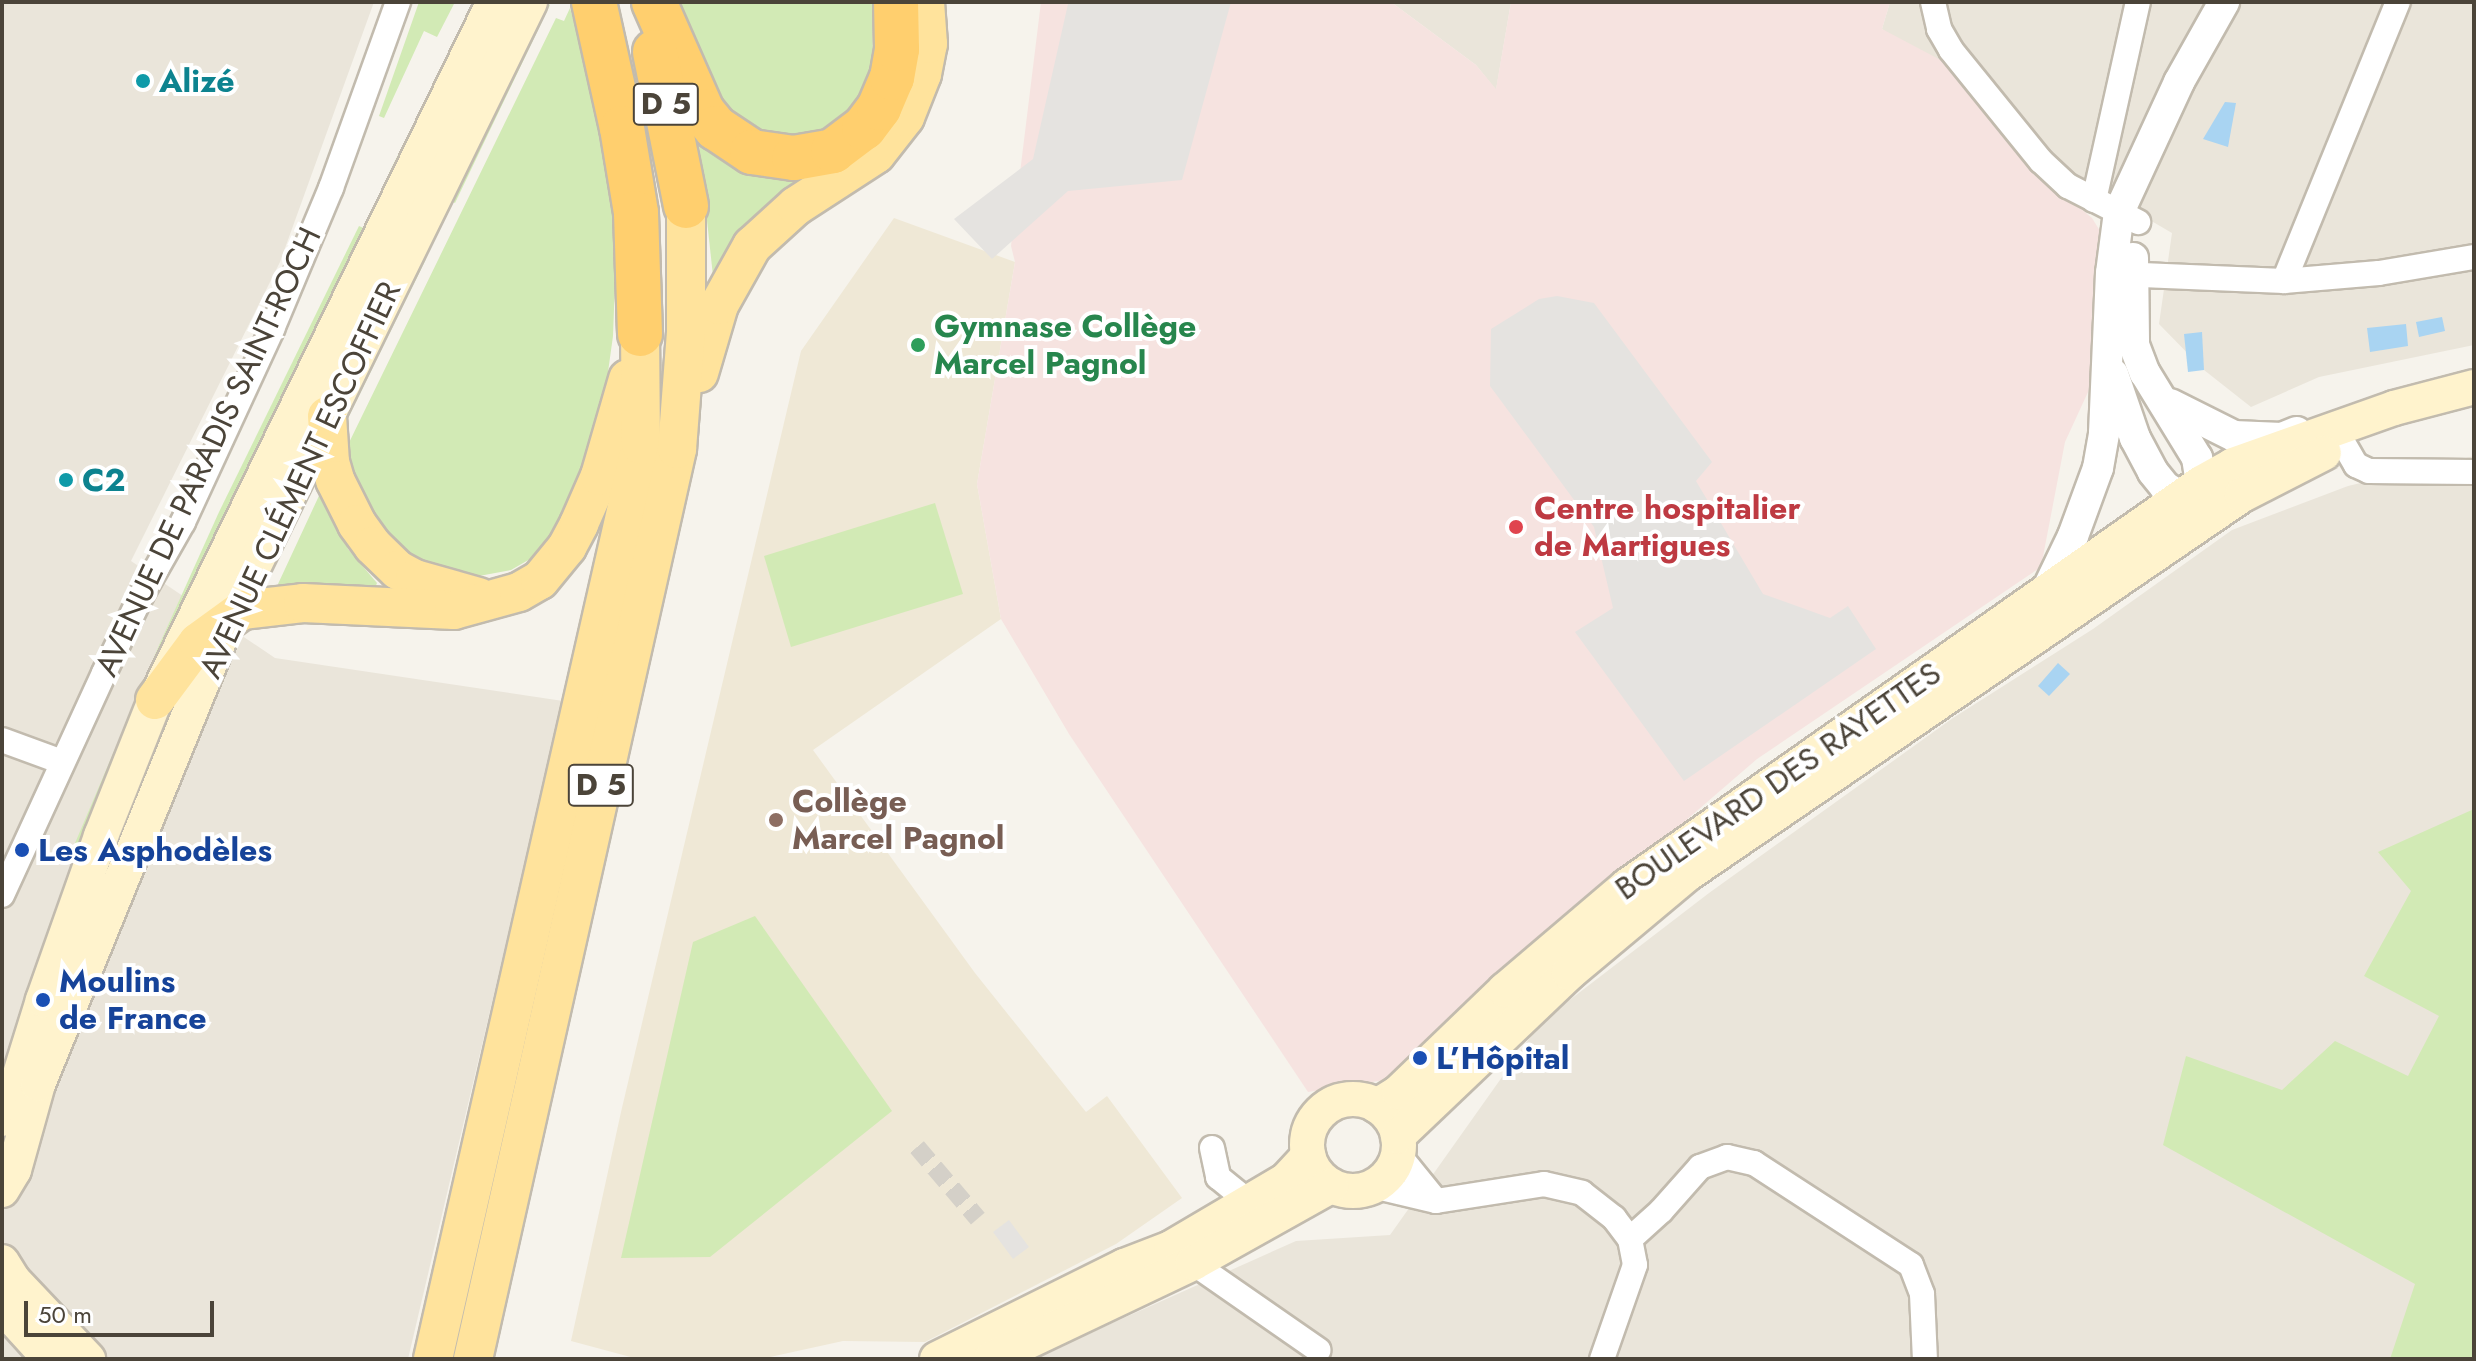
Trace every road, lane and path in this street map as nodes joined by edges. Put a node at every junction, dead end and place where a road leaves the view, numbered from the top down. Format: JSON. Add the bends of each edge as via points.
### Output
{"nodes":[{"id":1,"x":398,"y":2,"type":"edge"},
{"id":2,"x":494,"y":2,"type":"edge"},
{"id":3,"x":530,"y":2,"type":"edge"},
{"id":4,"x":644,"y":2,"type":"edge"},
{"id":5,"x":654,"y":2,"type":"edge"},
{"id":6,"x":896,"y":2,"type":"edge"},
{"id":7,"x":925,"y":2,"type":"edge"},
{"id":8,"x":1933,"y":2,"type":"edge"},
{"id":9,"x":2138,"y":2,"type":"edge"},
{"id":10,"x":2224,"y":2,"type":"edge"},
{"id":11,"x":2398,"y":2,"type":"edge"},
{"id":12,"x":597,"y":10,"type":"edge"},
{"id":13,"x":686,"y":206,"type":"joint"},
{"id":14,"x":2117,"y":211,"type":"junction"},
{"id":15,"x":2474,"y":257,"type":"edge"},
{"id":16,"x":2121,"y":274,"type":"junction"},
{"id":17,"x":2284,"y":281,"type":"junction"},
{"id":18,"x":640,"y":334,"type":"junction"},
{"id":19,"x":2107,"y":357,"type":"junction"},
{"id":20,"x":2474,"y":376,"type":"edge"},
{"id":21,"x":2474,"y":387,"type":"edge"},
{"id":22,"x":2163,"y":400,"type":"junction"},
{"id":23,"x":2474,"y":409,"type":"edge"},
{"id":24,"x":327,"y":416,"type":"junction"},
{"id":25,"x":2345,"y":446,"type":"junction"},
{"id":26,"x":677,"y":449,"type":"junction"},
{"id":27,"x":2474,"y":472,"type":"edge"},
{"id":28,"x":2201,"y":497,"type":"junction"},
{"id":29,"x":2046,"y":592,"type":"junction"},
{"id":30,"x":497,"y":599,"type":"junction"},
{"id":31,"x":228,"y":619,"type":"junction"},
{"id":32,"x":155,"y":700,"type":"junction"},
{"id":33,"x":2,"y":740,"type":"edge"},
{"id":34,"x":62,"y":762,"type":"junction"},
{"id":35,"x":552,"y":823,"type":"junction"},
{"id":36,"x":2,"y":895,"type":"edge"},
{"id":37,"x":1515,"y":1002,"type":"junction"},
{"id":38,"x":1377,"y":1106,"type":"junction"},
{"id":39,"x":2,"y":1119,"type":"edge"},
{"id":40,"x":1398,"y":1145,"type":"junction"},
{"id":41,"x":1212,"y":1148,"type":"dead end"},
{"id":42,"x":1308,"y":1156,"type":"junction"},
{"id":43,"x":1331,"y":1186,"type":"junction"},
{"id":44,"x":1373,"y":1186,"type":"junction"},
{"id":45,"x":2,"y":1190,"type":"edge"},
{"id":46,"x":2,"y":1198,"type":"edge"},
{"id":47,"x":1436,"y":1201,"type":"junction"},
{"id":48,"x":1250,"y":1203,"type":"junction"},
{"id":49,"x":2,"y":1216,"type":"edge"},
{"id":50,"x":1630,"y":1239,"type":"junction"},
{"id":51,"x":1182,"y":1256,"type":"junction"},
{"id":52,"x":2,"y":1262,"type":"edge"},
{"id":53,"x":2,"y":1306,"type":"edge"},
{"id":54,"x":1318,"y":1350,"type":"dead end"},
{"id":55,"x":50,"y":1359,"type":"edge"},
{"id":56,"x":88,"y":1359,"type":"edge"},
{"id":57,"x":433,"y":1359,"type":"edge"},
{"id":58,"x":448,"y":1359,"type":"edge"},
{"id":59,"x":473,"y":1359,"type":"edge"},
{"id":60,"x":937,"y":1359,"type":"edge"},
{"id":61,"x":991,"y":1359,"type":"edge"},
{"id":62,"x":1602,"y":1359,"type":"edge"},
{"id":63,"x":1925,"y":1359,"type":"edge"}],
"edges":[{"from":1,"to":34,"type":"street","name":"AVENUE DE PARADIS SAINT-ROCH","via":[[331,188],[272,329],[183,522],[142,594]]},
{"from":2,"to":32,"type":"main road","name":"AVENUE CLÉMENT ESCOFFIER"},
{"from":3,"to":24,"type":"main road","name":"AVENUE CLÉMENT ESCOFFIER"},
{"from":4,"to":13,"type":"highway","number":"D 5"},
{"from":5,"to":6,"type":"highway","via":[[702,111],[716,128],[752,152],[794,158],[833,151],[864,128],[879,108],[897,49]]},
{"from":7,"to":26,"type":"main road","via":[[928,44],[905,117],[876,154],[796,206],[752,246],[719,305]]},
{"from":8,"to":14,"type":"street","via":[[1951,50],[2014,129],[2068,186]]},
{"from":9,"to":14,"type":"street"},
{"from":10,"to":14,"type":"street"},
{"from":11,"to":17,"type":"street"},
{"from":12,"to":18,"type":"highway","number":"D 5","via":[[636,213]]},
{"from":13,"to":26,"type":"main road","number":"D 5","via":[[686,331]]},
{"from":14,"to":16,"type":"street"},
{"from":15,"to":17,"type":"street"},
{"from":16,"to":17,"type":"street"},
{"from":16,"to":19,"type":"street"},
{"from":16,"to":22,"type":"street","via":[[2134,345]]},
{"from":18,"to":30,"type":"main road","via":[[600,476],[567,547],[540,580]]},
{"from":18,"to":35,"type":"main road","number":"D 5","via":[[641,445]]},
{"from":19,"to":28,"type":"street","via":[[2135,438],[2153,472],[2165,487]]},
{"from":19,"to":29,"type":"street","via":[[2098,468]]},
{"from":20,"to":22,"type":"street","via":[[2382,399],[2282,438],[2234,436]]},
{"from":21,"to":28,"type":"main road","name":"BOULEVARD DES RAYETTES","via":[[2394,408],[2233,465]]},
{"from":22,"to":28,"type":"street","via":[[2197,458]]},
{"from":23,"to":25,"type":"main road","name":"BOULEVARD DES RAYETTES","via":[[2394,427]]},
{"from":24,"to":30,"type":"main road","via":[[335,480],[373,546],[415,579],[457,594]]},
{"from":24,"to":31,"type":"main road","name":"AVENUE CLÉMENT ESCOFFIER"},
{"from":25,"to":27,"type":"street","via":[[2356,465],[2369,471]]},
{"from":25,"to":28,"type":"main road","name":"BOULEVARD DES RAYETTES"},
{"from":26,"to":59,"type":"main road","number":"D 5"},
{"from":28,"to":29,"type":"main road","name":"BOULEVARD DES RAYETTES"},
{"from":28,"to":37,"type":"main road","name":"BOULEVARD DES RAYETTES","via":[[2084,601],[1686,875]]},
{"from":29,"to":37,"type":"main road","name":"BOULEVARD DES RAYETTES","via":[[1627,886]]},
{"from":30,"to":31,"type":"main road","via":[[430,611],[276,604],[242,610]]},
{"from":31,"to":32,"type":"main road","via":[[198,642]]},
{"from":31,"to":45,"type":"main road","name":"AVENUE CLÉMENT ESCOFFIER","via":[[53,1044],[14,1170]]},
{"from":32,"to":39,"type":"main road","name":"AVENUE CLÉMENT ESCOFFIER"},
{"from":33,"to":34,"type":"street"},
{"from":34,"to":36,"type":"street","name":"AVENUE DE PARADIS SAINT-ROCH"},
{"from":35,"to":57,"type":"main road","number":"D 5"},
{"from":35,"to":58,"type":"main road","via":[[560,875]]},
{"from":37,"to":38,"type":"main road","name":"BOULEVARD DES RAYETTES"},
{"from":37,"to":40,"type":"main road","name":"BOULEVARD DES RAYETTES"},
{"from":38,"to":40,"type":"main road","via":[[1390,1118]]},
{"from":38,"to":42,"type":"main road","via":[[1353,1099],[1329,1105],[1310,1127]]},
{"from":40,"to":44,"type":"main road","via":[[1389,1173]]},
{"from":40,"to":47,"type":"street"},
{"from":41,"to":48,"type":"street","via":[[1218,1177]]},
{"from":42,"to":43,"type":"main road"},
{"from":42,"to":48,"type":"main road","via":[[1286,1180]]},
{"from":43,"to":44,"type":"main road","via":[[1348,1191]]},
{"from":43,"to":51,"type":"main road"},
{"from":44,"to":47,"type":"street"},
{"from":46,"to":49,"type":"main road"},
{"from":47,"to":50,"type":"street","via":[[1544,1184],[1582,1193],[1614,1218]]},
{"from":48,"to":51,"type":"main road"},
{"from":50,"to":62,"type":"street","via":[[1635,1265]]},
{"from":50,"to":63,"type":"street","via":[[1700,1167],[1727,1157],[1754,1163],[1911,1265],[1922,1294]]},
{"from":51,"to":54,"type":"street"},
{"from":51,"to":60,"type":"main road","via":[[1124,1266]]},
{"from":51,"to":61,"type":"main road"},
{"from":52,"to":56,"type":"main road"},
{"from":53,"to":55,"type":"main road"}]}
